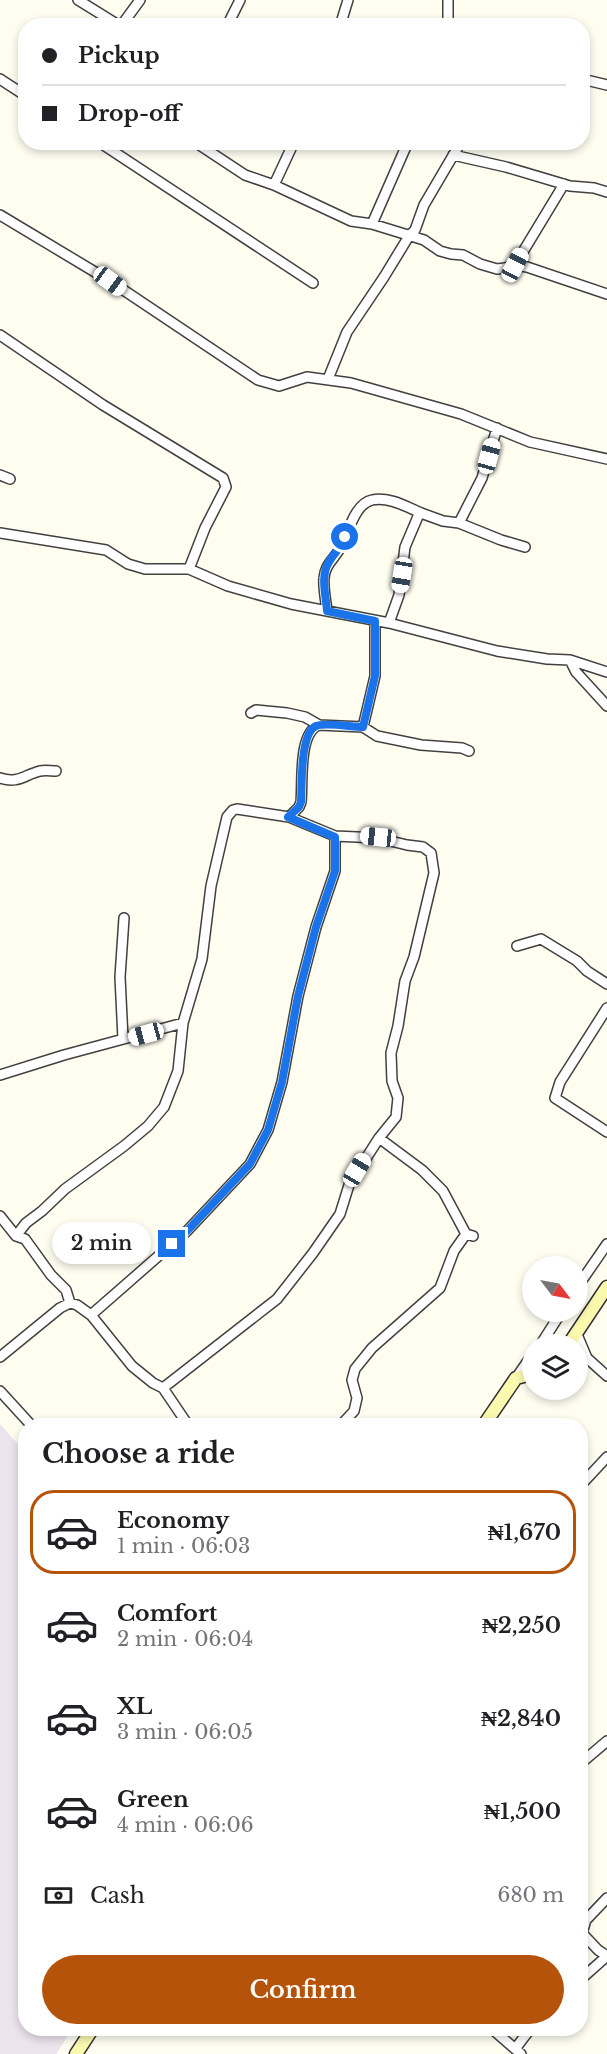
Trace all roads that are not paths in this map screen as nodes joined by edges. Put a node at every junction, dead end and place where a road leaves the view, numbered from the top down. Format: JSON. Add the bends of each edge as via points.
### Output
{"nodes":[{"id":1,"x":78,"y":0,"type":"edge"},
{"id":2,"x":140,"y":0,"type":"edge"},
{"id":3,"x":240,"y":0,"type":"edge"},
{"id":4,"x":348,"y":0,"type":"edge"},
{"id":5,"x":448,"y":0,"type":"edge"},
{"id":6,"x":108,"y":18,"type":"edge"},
{"id":7,"x":127,"y":18,"type":"edge"},
{"id":8,"x":231,"y":18,"type":"edge"},
{"id":9,"x":342,"y":18,"type":"edge"},
{"id":10,"x":448,"y":18,"type":"edge"},
{"id":11,"x":0,"y":79,"type":"edge"},
{"id":12,"x":590,"y":82,"type":"edge"},
{"id":13,"x":607,"y":85,"type":"edge"},
{"id":14,"x":18,"y":91,"type":"edge"},
{"id":15,"x":111,"y":150,"type":"edge"},
{"id":16,"x":207,"y":150,"type":"edge"},
{"id":17,"x":290,"y":150,"type":"edge"},
{"id":18,"x":404,"y":150,"type":"edge"},
{"id":19,"x":456,"y":150,"type":"edge"},
{"id":20,"x":453,"y":155,"type":"junction"},
{"id":21,"x":564,"y":184,"type":"junction"},
{"id":22,"x":274,"y":185,"type":"junction"},
{"id":23,"x":607,"y":192,"type":"edge"},
{"id":24,"x":0,"y":215,"type":"edge"},
{"id":25,"x":372,"y":224,"type":"junction"},
{"id":26,"x":409,"y":236,"type":"junction"},
{"id":27,"x":515,"y":265,"type":"junction"},
{"id":28,"x":313,"y":283,"type":"dead end"},
{"id":29,"x":607,"y":294,"type":"edge"},
{"id":30,"x":0,"y":335,"type":"edge"},
{"id":31,"x":328,"y":379,"type":"junction"},
{"id":32,"x":497,"y":428,"type":"junction"},
{"id":33,"x":607,"y":459,"type":"edge"},
{"id":34,"x":0,"y":476,"type":"edge"},
{"id":35,"x":10,"y":479,"type":"dead end"},
{"id":36,"x":421,"y":513,"type":"junction"},
{"id":37,"x":459,"y":523,"type":"junction"},
{"id":38,"x":0,"y":533,"type":"edge"},
{"id":39,"x":525,"y":547,"type":"dead end"},
{"id":40,"x":189,"y":569,"type":"junction"},
{"id":41,"x":327,"y":611,"type":"junction"},
{"id":42,"x":375,"y":621,"type":"junction"},
{"id":43,"x":389,"y":623,"type":"junction"},
{"id":44,"x":570,"y":660,"type":"junction"},
{"id":45,"x":607,"y":672,"type":"edge"},
{"id":46,"x":607,"y":706,"type":"edge"},
{"id":47,"x":251,"y":713,"type":"dead end"},
{"id":48,"x":319,"y":725,"type":"junction"},
{"id":49,"x":363,"y":727,"type":"junction"},
{"id":50,"x":469,"y":751,"type":"dead end"},
{"id":51,"x":56,"y":771,"type":"dead end"},
{"id":52,"x":0,"y":778,"type":"edge"},
{"id":53,"x":288,"y":817,"type":"junction"},
{"id":54,"x":335,"y":837,"type":"junction"},
{"id":55,"x":124,"y":918,"type":"dead end"},
{"id":56,"x":517,"y":946,"type":"dead end"},
{"id":57,"x":607,"y":984,"type":"edge"},
{"id":58,"x":607,"y":1008,"type":"edge"},
{"id":59,"x":183,"y":1023,"type":"junction"},
{"id":60,"x":123,"y":1040,"type":"junction"},
{"id":61,"x":0,"y":1075,"type":"edge"},
{"id":62,"x":607,"y":1132,"type":"edge"},
{"id":63,"x":379,"y":1138,"type":"junction"},
{"id":64,"x":0,"y":1216,"type":"edge"},
{"id":65,"x":16,"y":1236,"type":"junction"},
{"id":66,"x":607,"y":1244,"type":"edge"},
{"id":67,"x":588,"y":1272,"type":"edge"},
{"id":68,"x":607,"y":1287,"type":"edge"},
{"id":69,"x":70,"y":1303,"type":"junction"},
{"id":70,"x":91,"y":1315,"type":"junction"},
{"id":71,"x":576,"y":1332,"type":"joint"},
{"id":72,"x":0,"y":1357,"type":"edge"},
{"id":73,"x":522,"y":1369,"type":"edge"},
{"id":74,"x":522,"y":1376,"type":"edge"},
{"id":75,"x":607,"y":1376,"type":"edge"},
{"id":76,"x":516,"y":1378,"type":"junction"},
{"id":77,"x":163,"y":1388,"type":"junction"},
{"id":78,"x":0,"y":1391,"type":"edge"},
{"id":79,"x":25,"y":1418,"type":"edge"},
{"id":80,"x":183,"y":1418,"type":"edge"},
{"id":81,"x":348,"y":1418,"type":"edge"},
{"id":82,"x":489,"y":1418,"type":"edge"},
{"id":83,"x":607,"y":1457,"type":"edge"},
{"id":84,"x":588,"y":1477,"type":"edge"},
{"id":85,"x":607,"y":1741,"type":"edge"},
{"id":86,"x":588,"y":1757,"type":"edge"},
{"id":87,"x":607,"y":1898,"type":"edge"},
{"id":88,"x":588,"y":1914,"type":"edge"},
{"id":89,"x":588,"y":1939,"type":"edge"},
{"id":90,"x":607,"y":1956,"type":"edge"},
{"id":91,"x":588,"y":1973,"type":"edge"},
{"id":92,"x":88,"y":2036,"type":"edge"},
{"id":93,"x":500,"y":2036,"type":"edge"},
{"id":94,"x":526,"y":2036,"type":"edge"},
{"id":95,"x":518,"y":2051,"type":"edge"},
{"id":96,"x":76,"y":2054,"type":"edge"}],
"edges":[{"from":1,"to":6,"type":"street"},
{"from":2,"to":7,"type":"street"},
{"from":3,"to":8,"type":"street"},
{"from":4,"to":9,"type":"street"},
{"from":5,"to":10,"type":"street"},
{"from":11,"to":14,"type":"street"},
{"from":12,"to":13,"type":"street"},
{"from":15,"to":28,"type":"street"},
{"from":16,"to":22,"type":"street","via":[[245,175]]},
{"from":17,"to":22,"type":"street"},
{"from":18,"to":25,"type":"street"},
{"from":19,"to":20,"type":"street"},
{"from":20,"to":21,"type":"street"},
{"from":20,"to":26,"type":"street"},
{"from":21,"to":23,"type":"street"},
{"from":21,"to":27,"type":"street"},
{"from":22,"to":25,"type":"street","via":[[351,221]]},
{"from":24,"to":31,"type":"street","via":[[110,281],[258,380],[279,386],[307,378]]},
{"from":25,"to":26,"type":"street"},
{"from":26,"to":27,"type":"street","via":[[480,264],[497,268]]},
{"from":26,"to":31,"type":"street","via":[[347,332]]},
{"from":27,"to":29,"type":"street"},
{"from":30,"to":40,"type":"street","via":[[103,405],[223,478],[226,487]]},
{"from":31,"to":32,"type":"street","via":[[450,411]]},
{"from":32,"to":33,"type":"street","via":[[530,442]]},
{"from":32,"to":37,"type":"street","via":[[482,478]]},
{"from":34,"to":35,"type":"street"},
{"from":36,"to":37,"type":"street"},
{"from":36,"to":41,"type":"street","via":[[388,501],[366,502],[351,522],[339,551],[329,561],[323,580]]},
{"from":36,"to":43,"type":"street","via":[[405,547],[399,595]]},
{"from":37,"to":39,"type":"street"},
{"from":38,"to":40,"type":"street","via":[[106,550],[145,569]]},
{"from":40,"to":41,"type":"street","via":[[228,586]]},
{"from":41,"to":42,"type":"street"},
{"from":42,"to":43,"type":"street"},
{"from":42,"to":49,"type":"street","via":[[375,676]]},
{"from":43,"to":44,"type":"street","via":[[497,651]]},
{"from":44,"to":45,"type":"street"},
{"from":44,"to":46,"type":"street"},
{"from":47,"to":48,"type":"street","via":[[287,713]]},
{"from":48,"to":49,"type":"street"},
{"from":48,"to":53,"type":"street","via":[[307,736],[301,802]]},
{"from":49,"to":50,"type":"street","via":[[377,736]]},
{"from":51,"to":52,"type":"street","via":[[41,771],[22,779]]},
{"from":53,"to":54,"type":"street"},
{"from":53,"to":59,"type":"street","via":[[237,809],[227,817],[211,886],[202,959]]},
{"from":54,"to":63,"type":"street","via":[[378,837],[423,847],[431,853],[434,866],[391,1053],[392,1081],[398,1098],[396,1117]]},
{"from":54,"to":70,"type":"street","via":[[335,871],[298,996],[282,1082],[268,1130],[250,1164],[187,1231]]},
{"from":55,"to":60,"type":"street","via":[[120,977]]},
{"from":56,"to":57,"type":"street","via":[[541,939]]},
{"from":58,"to":62,"type":"street","via":[[560,1082],[555,1098]]},
{"from":59,"to":60,"type":"street"},
{"from":59,"to":65,"type":"street","via":[[178,1071],[164,1107],[148,1126],[65,1189]]},
{"from":60,"to":61,"type":"street"},
{"from":63,"to":77,"type":"street","via":[[349,1185],[340,1214],[277,1299]]},
{"from":63,"to":81,"type":"street","via":[[443,1191],[469,1235],[453,1251],[440,1288],[354,1369],[352,1380],[357,1398]]},
{"from":64,"to":65,"type":"street"},
{"from":65,"to":69,"type":"street","via":[[25,1239],[66,1290]]},
{"from":66,"to":67,"type":"street"},
{"from":68,"to":71,"type":"street"},
{"from":69,"to":70,"type":"street"},
{"from":69,"to":72,"type":"street"},
{"from":70,"to":77,"type":"street","via":[[132,1366]]},
{"from":71,"to":75,"type":"street","via":[[587,1358]]},
{"from":73,"to":76,"type":"street"},
{"from":74,"to":76,"type":"street"},
{"from":76,"to":82,"type":"street"},
{"from":77,"to":80,"type":"street"},
{"from":78,"to":79,"type":"street"},
{"from":83,"to":84,"type":"street"},
{"from":85,"to":86,"type":"street"},
{"from":87,"to":88,"type":"street"},
{"from":89,"to":90,"type":"street"},
{"from":90,"to":91,"type":"street"},
{"from":92,"to":96,"type":"street"},
{"from":93,"to":95,"type":"street"},
{"from":94,"to":95,"type":"street"}]}
